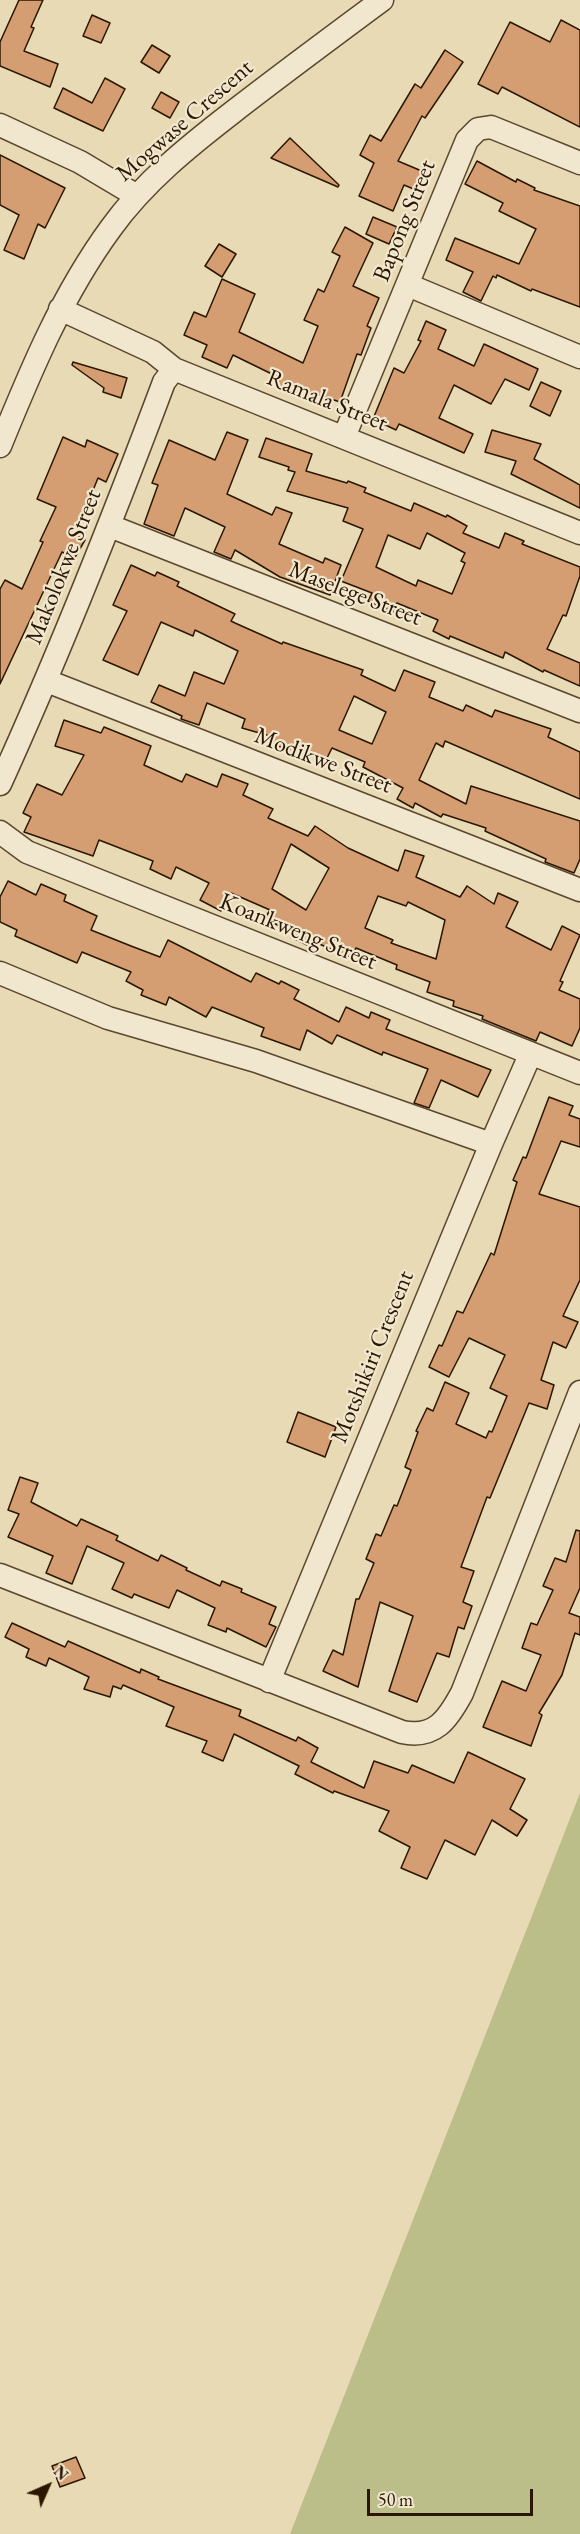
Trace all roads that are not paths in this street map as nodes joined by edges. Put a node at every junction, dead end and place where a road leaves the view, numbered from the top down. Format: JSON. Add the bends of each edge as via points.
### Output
{"nodes":[{"id":1,"x":382,"y":0,"type":"edge"},
{"id":2,"x":0,"y":125,"type":"edge"},
{"id":3,"x":580,"y":163,"type":"edge"},
{"id":4,"x":137,"y":196,"type":"junction"},
{"id":5,"x":408,"y":285,"type":"junction"},
{"id":6,"x":60,"y":309,"type":"junction"},
{"id":7,"x":580,"y":357,"type":"edge"},
{"id":8,"x":174,"y":369,"type":"junction"},
{"id":9,"x":344,"y":437,"type":"junction"},
{"id":10,"x":0,"y":446,"type":"edge"},
{"id":11,"x":110,"y":526,"type":"junction"},
{"id":12,"x":580,"y":533,"type":"edge"},
{"id":13,"x":46,"y":681,"type":"junction"},
{"id":14,"x":580,"y":711,"type":"edge"},
{"id":15,"x":0,"y":784,"type":"edge"},
{"id":16,"x":0,"y":832,"type":"edge"},
{"id":17,"x":580,"y":890,"type":"edge"},
{"id":18,"x":0,"y":973,"type":"edge"},
{"id":19,"x":530,"y":1055,"type":"junction"},
{"id":20,"x":580,"y":1073,"type":"edge"},
{"id":21,"x":491,"y":1144,"type":"junction"},
{"id":22,"x":580,"y":1392,"type":"edge"},
{"id":23,"x":0,"y":1575,"type":"edge"},
{"id":24,"x":269,"y":1682,"type":"junction"}],
"edges":[{"from":1,"to":4,"type":"street","name":"Mogwase Crescent","via":[[184,150]]},
{"from":2,"to":4,"type":"street","via":[[80,162]]},
{"from":3,"to":5,"type":"street","name":"Bapong Street","via":[[491,127],[478,129],[467,140]]},
{"from":4,"to":6,"type":"street","name":"Mogwase Crescent","via":[[89,259]]},
{"from":5,"to":7,"type":"street"},
{"from":5,"to":9,"type":"street","name":"Bapong Street"},
{"from":6,"to":8,"type":"street","name":"Ramala Street","via":[[153,352]]},
{"from":6,"to":10,"type":"street","name":"Mogwase Crescent"},
{"from":8,"to":9,"type":"street","name":"Ramala Street"},
{"from":8,"to":11,"type":"street","name":"Makolokwe Street","via":[[164,382]]},
{"from":9,"to":12,"type":"street","name":"Ramala Street"},
{"from":11,"to":13,"type":"street","name":"Makolokwe Street"},
{"from":11,"to":14,"type":"street","name":"Maselege Street"},
{"from":13,"to":15,"type":"street","name":"Makolokwe Street"},
{"from":13,"to":17,"type":"street","name":"Modikwe Street"},
{"from":16,"to":19,"type":"street","name":"Koankweng Street","via":[[27,852]]},
{"from":18,"to":21,"type":"street","via":[[108,1018],[256,1061]]},
{"from":19,"to":20,"type":"street","name":"Koankweng Street"},
{"from":19,"to":21,"type":"street","name":"Motshikiri Crescent"},
{"from":21,"to":24,"type":"street","name":"Motshikiri Crescent"},
{"from":22,"to":24,"type":"street","via":[[451,1714],[432,1730],[416,1735]]},
{"from":23,"to":24,"type":"street"}]}
